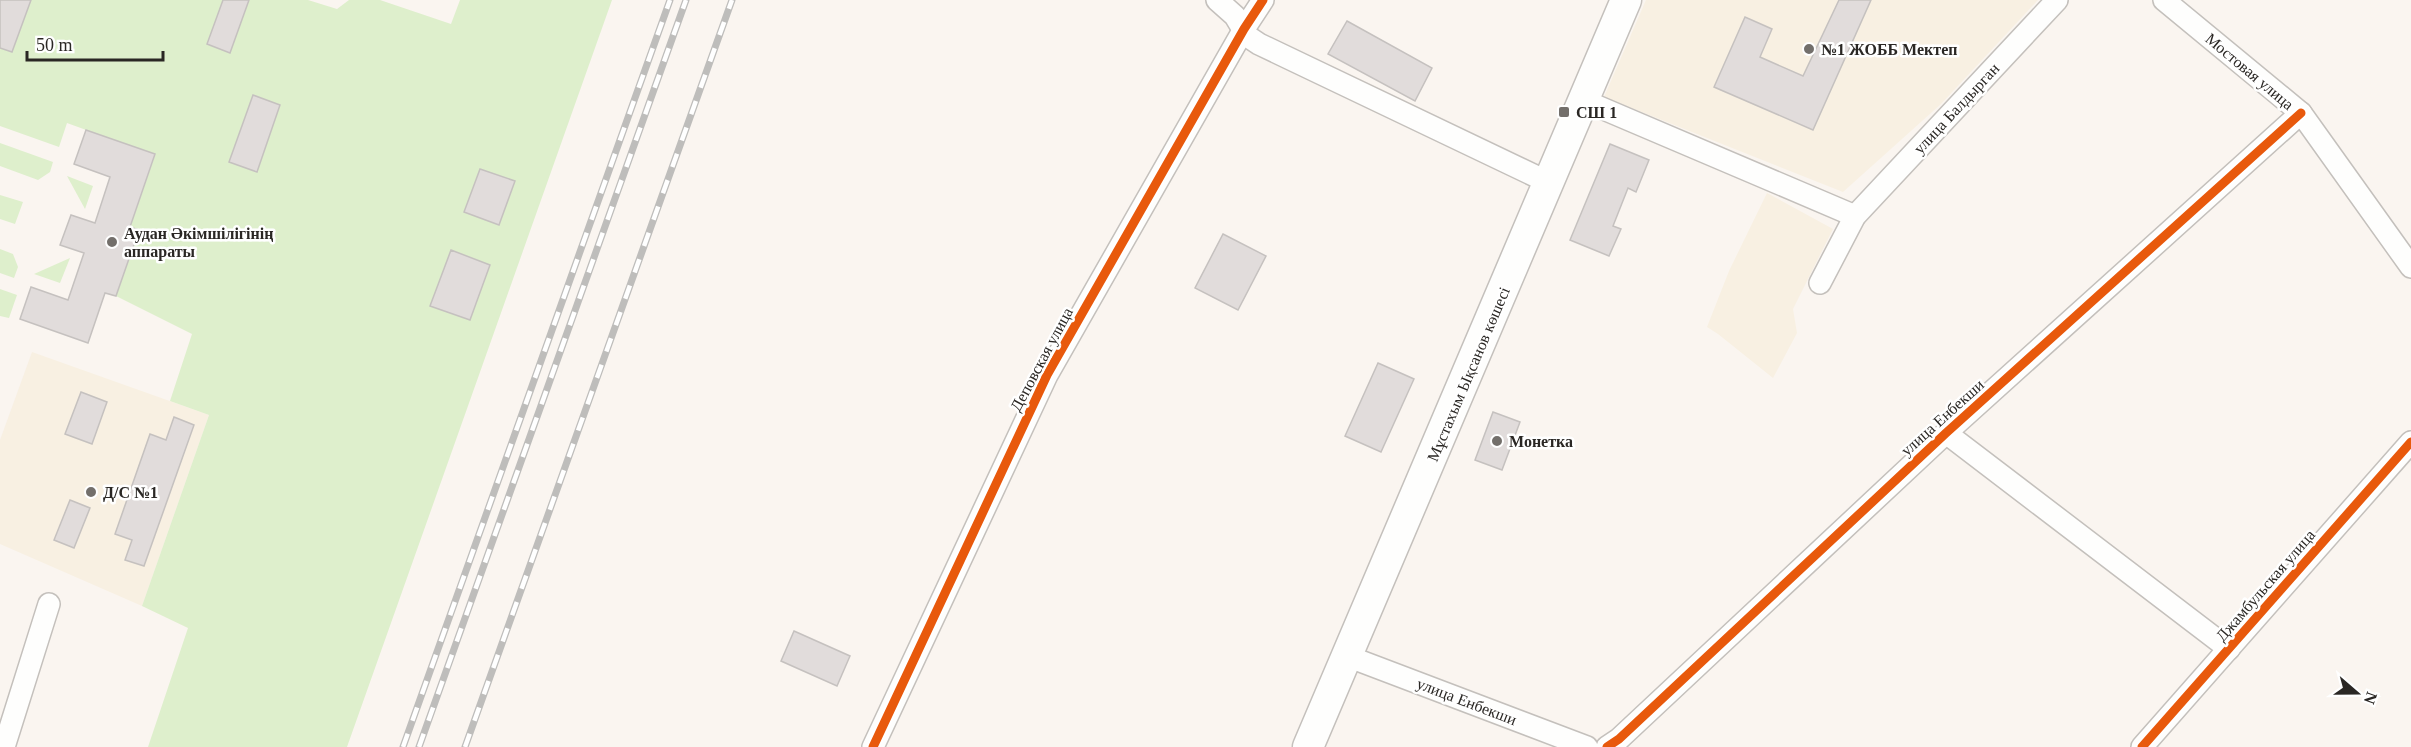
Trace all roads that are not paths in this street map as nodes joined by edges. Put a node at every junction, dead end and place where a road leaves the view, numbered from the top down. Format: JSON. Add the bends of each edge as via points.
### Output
{"nodes":[{"id":1,"x":1217,"y":0,"type":"edge"},
{"id":2,"x":1263,"y":0,"type":"edge"},
{"id":3,"x":1626,"y":0,"type":"edge"},
{"id":4,"x":2057,"y":0,"type":"edge"},
{"id":5,"x":2164,"y":0,"type":"edge"},
{"id":6,"x":1244,"y":29,"type":"junction"},
{"id":7,"x":1585,"y":101,"type":"junction"},
{"id":8,"x":2301,"y":113,"type":"junction"},
{"id":9,"x":1550,"y":183,"type":"junction"},
{"id":10,"x":1855,"y":216,"type":"junction"},
{"id":11,"x":2411,"y":267,"type":"edge"},
{"id":12,"x":1820,"y":283,"type":"dead end"},
{"id":13,"x":1946,"y":433,"type":"junction"},
{"id":14,"x":2411,"y":442,"type":"edge"},
{"id":15,"x":49,"y":604,"type":"dead end"},
{"id":16,"x":2229,"y":649,"type":"junction"},
{"id":17,"x":1347,"y":656,"type":"junction"},
{"id":18,"x":4,"y":747,"type":"edge"},
{"id":19,"x":873,"y":747,"type":"edge"},
{"id":20,"x":1308,"y":747,"type":"edge"},
{"id":21,"x":1587,"y":747,"type":"edge"},
{"id":22,"x":1606,"y":747,"type":"edge"},
{"id":23,"x":2142,"y":747,"type":"edge"}],
"edges":[{"from":1,"to":6,"type":"street"},
{"from":2,"to":6,"type":"street","name":"Деповская улица"},
{"from":3,"to":7,"type":"main road","name":"Мұстахым Ықсанов көшесі"},
{"from":4,"to":10,"type":"street","name":"улица Балдырган"},
{"from":5,"to":8,"type":"street","name":"Мостовая улица"},
{"from":6,"to":9,"type":"street","via":[[1258,44]]},
{"from":6,"to":19,"type":"street","name":"Деповская улица","via":[[1047,375]]},
{"from":7,"to":9,"type":"main road","name":"Мұстахым Ықсанов көшесі"},
{"from":7,"to":10,"type":"street"},
{"from":8,"to":11,"type":"street","name":"Мостовая улица"},
{"from":8,"to":13,"type":"street","name":"улица Енбекши"},
{"from":9,"to":17,"type":"main road","name":"Мұстахым Ықсанов көшесі"},
{"from":10,"to":12,"type":"street","name":"улица Балдырган"},
{"from":13,"to":16,"type":"street"},
{"from":13,"to":22,"type":"street","name":"улица Енбекши"},
{"from":14,"to":16,"type":"street","name":"Джамбульская улица"},
{"from":15,"to":18,"type":"street"},
{"from":16,"to":23,"type":"street","name":"Джамбульская улица"},
{"from":17,"to":20,"type":"main road","name":"Мұстахым Ықсанов көшесі"},
{"from":17,"to":21,"type":"street","name":"улица Енбекши"}]}
